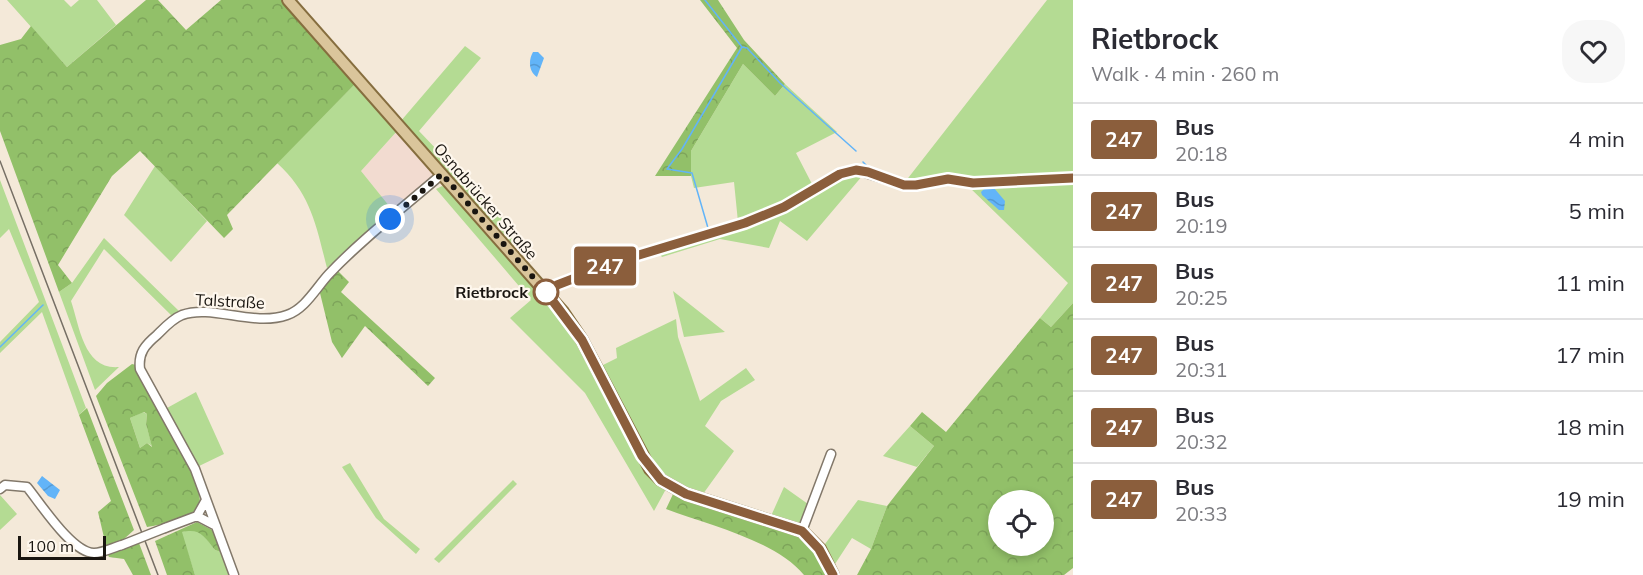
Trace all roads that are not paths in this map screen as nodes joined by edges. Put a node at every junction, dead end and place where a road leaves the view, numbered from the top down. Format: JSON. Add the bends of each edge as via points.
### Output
{"nodes":[{"id":1,"x":288,"y":0,"type":"edge"},
{"id":2,"x":442,"y":174,"type":"junction"},
{"id":3,"x":1073,"y":178,"type":"edge"},
{"id":4,"x":546,"y":292,"type":"junction"},
{"id":5,"x":831,"y":454,"type":"dead end"},
{"id":6,"x":0,"y":489,"type":"edge"},
{"id":7,"x":206,"y":500,"type":"junction"},
{"id":8,"x":197,"y":516,"type":"junction"},
{"id":9,"x":216,"y":526,"type":"junction"},
{"id":10,"x":802,"y":531,"type":"junction"},
{"id":11,"x":234,"y":575,"type":"edge"},
{"id":12,"x":833,"y":575,"type":"edge"}],
"edges":[{"from":1,"to":2,"type":"main road","name":"Osnabrücker Straße"},
{"from":2,"to":4,"type":"main road","name":"Osnabrücker Straße"},
{"from":2,"to":7,"type":"street","name":"Talstraße","via":[[329,274],[298,309],[266,319],[191,313],[174,320],[147,342],[139,359],[140,369],[191,461]]},
{"from":3,"to":4,"type":"street","via":[[973,183],[948,179],[904,185],[856,170],[840,174],[784,207],[745,223],[641,253]]},
{"from":4,"to":10,"type":"main road","name":"Osnabrücker Straße","via":[[582,340],[642,456],[661,480],[686,494]]},
{"from":5,"to":10,"type":"street"},
{"from":6,"to":8,"type":"street","bridge":true,"via":[[27,487],[73,543],[83,551],[96,553]]},
{"from":7,"to":8,"type":"street"},
{"from":7,"to":9,"type":"street","name":"Talstraße"},
{"from":8,"to":9,"type":"street"},
{"from":9,"to":11,"type":"street","name":"Talstraße"},
{"from":10,"to":12,"type":"main road","via":[[819,549]]}]}
